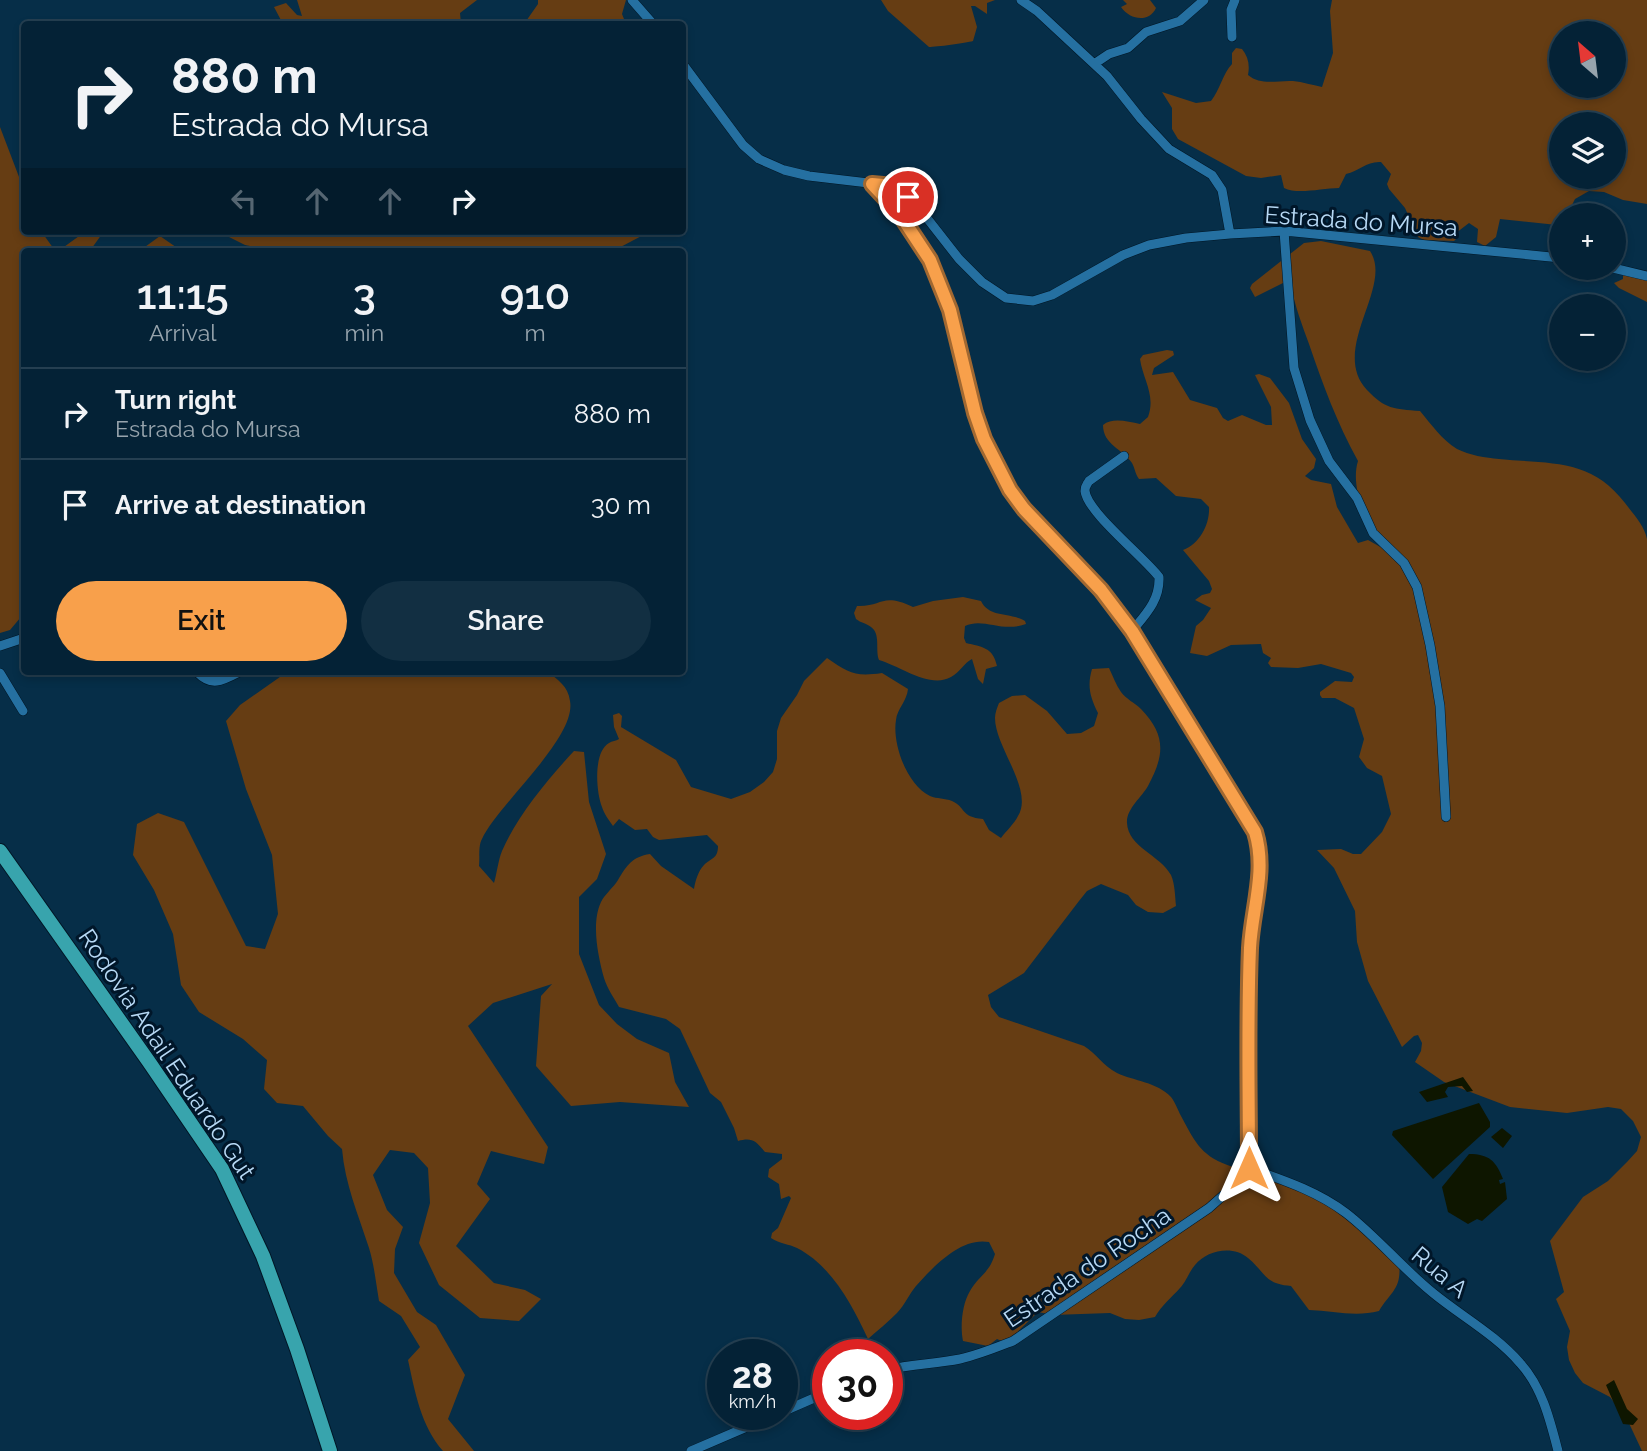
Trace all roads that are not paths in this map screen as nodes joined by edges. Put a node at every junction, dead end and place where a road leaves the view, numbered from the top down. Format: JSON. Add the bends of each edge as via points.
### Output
{"nodes":[{"id":1,"x":632,"y":0,"type":"edge"},
{"id":2,"x":1021,"y":0,"type":"edge"},
{"id":3,"x":1204,"y":0,"type":"edge"},
{"id":4,"x":1235,"y":0,"type":"edge"},
{"id":5,"x":650,"y":21,"type":"edge"},
{"id":6,"x":1232,"y":37,"type":"dead end"},
{"id":7,"x":1094,"y":64,"type":"junction"},
{"id":8,"x":686,"y":68,"type":"edge"},
{"id":9,"x":872,"y":184,"type":"junction"},
{"id":10,"x":1284,"y":231,"type":"junction"},
{"id":11,"x":1230,"y":234,"type":"junction"},
{"id":12,"x":1549,"y":257,"type":"edge"},
{"id":13,"x":1626,"y":271,"type":"edge"},
{"id":14,"x":1647,"y":276,"type":"edge"},
{"id":15,"x":1124,"y":456,"type":"dead end"},
{"id":16,"x":1132,"y":631,"type":"junction"},
{"id":17,"x":21,"y":639,"type":"edge"},
{"id":18,"x":0,"y":646,"type":"edge"},
{"id":19,"x":0,"y":673,"type":"edge"},
{"id":20,"x":200,"y":675,"type":"edge"},
{"id":21,"x":232,"y":675,"type":"edge"},
{"id":22,"x":23,"y":711,"type":"dead end"},
{"id":23,"x":1447,"y":817,"type":"dead end"},
{"id":24,"x":0,"y":851,"type":"edge"},
{"id":25,"x":1249,"y":1168,"type":"junction"},
{"id":26,"x":903,"y":1367,"type":"edge"},
{"id":27,"x":740,"y":1430,"type":"edge"},
{"id":28,"x":330,"y":1451,"type":"edge"},
{"id":29,"x":691,"y":1451,"type":"edge"},
{"id":30,"x":1558,"y":1451,"type":"edge"}],
"edges":[{"from":1,"to":5,"type":"street"},
{"from":2,"to":7,"type":"street"},
{"from":3,"to":7,"type":"street","via":[[1180,21],[1146,32],[1128,48]]},
{"from":4,"to":6,"type":"street"},
{"from":7,"to":11,"type":"street","via":[[1169,149],[1212,176],[1222,190]]},
{"from":8,"to":9,"type":"street","name":"Estrada do Mursa","via":[[743,145],[759,159],[809,176]]},
{"from":9,"to":11,"type":"street","name":"Estrada do Mursa","via":[[901,190],[982,282],[1006,298],[1020,301],[1052,295],[1149,245]]},
{"from":9,"to":16,"type":"street","via":[[899,213],[930,260],[950,310],[975,413],[1005,481],[1024,509],[1101,590]]},
{"from":10,"to":11,"type":"street","name":"Estrada do Mursa"},
{"from":10,"to":12,"type":"street","name":"Estrada do Mursa"},
{"from":10,"to":23,"type":"street","via":[[1294,368],[1310,420],[1373,533],[1404,563],[1417,587],[1440,706]]},
{"from":13,"to":14,"type":"street"},
{"from":15,"to":16,"type":"street","via":[[1089,481],[1085,494],[1159,577],[1153,604]]},
{"from":16,"to":25,"type":"street","via":[[1248,817],[1259,845],[1249,988]]},
{"from":17,"to":18,"type":"street"},
{"from":19,"to":22,"type":"street"},
{"from":20,"to":21,"type":"street","via":[[214,683]]},
{"from":24,"to":28,"type":"main road","name":"Rodovia Adail Eduardo Gut","via":[[222,1170],[263,1256]]},
{"from":25,"to":26,"type":"street","name":"Estrada do Rocha","via":[[1209,1208],[1013,1341],[958,1360]]},
{"from":25,"to":30,"type":"street","name":"Rua A","via":[[1285,1179],[1344,1212],[1431,1292],[1503,1346],[1535,1383]]},
{"from":27,"to":29,"type":"street"}]}
